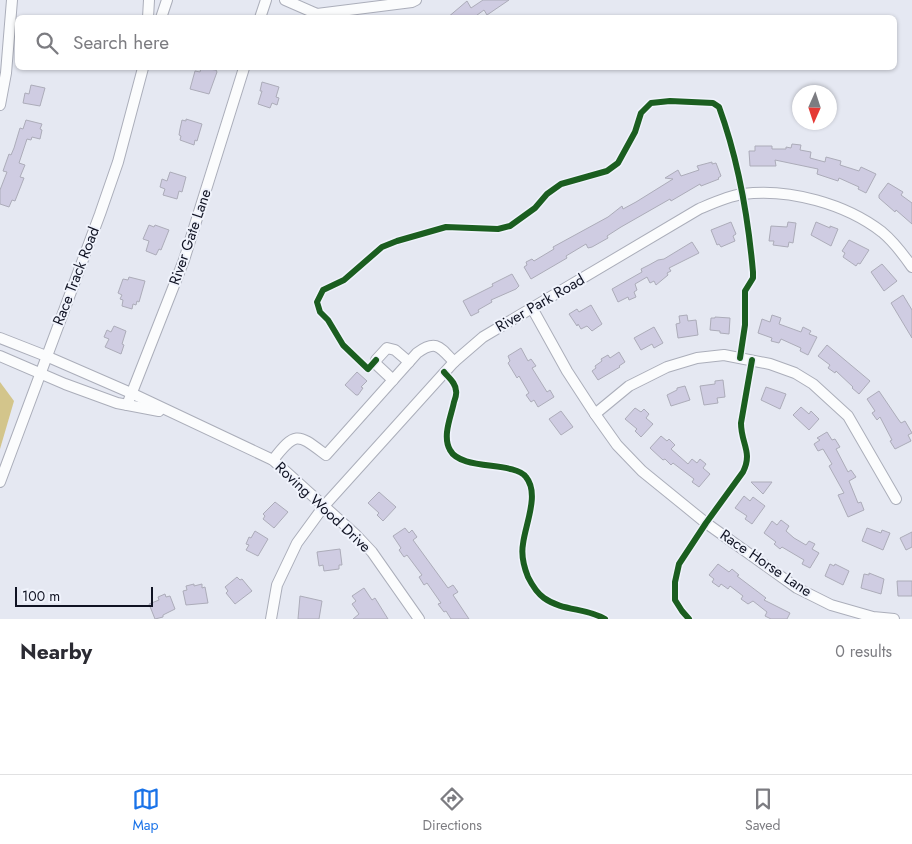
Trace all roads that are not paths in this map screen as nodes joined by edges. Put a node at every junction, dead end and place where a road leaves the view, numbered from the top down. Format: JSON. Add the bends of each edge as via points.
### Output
{"nodes":[{"id":1,"x":12,"y":0,"type":"edge"},
{"id":2,"x":148,"y":0,"type":"edge"},
{"id":3,"x":167,"y":0,"type":"edge"},
{"id":4,"x":266,"y":0,"type":"edge"},
{"id":5,"x":285,"y":0,"type":"edge"},
{"id":6,"x":416,"y":0,"type":"edge"},
{"id":7,"x":148,"y":15,"type":"edge"},
{"id":8,"x":162,"y":15,"type":"edge"},
{"id":9,"x":261,"y":15,"type":"edge"},
{"id":10,"x":142,"y":70,"type":"edge"},
{"id":11,"x":243,"y":70,"type":"edge"},
{"id":12,"x":0,"y":105,"type":"edge"},
{"id":13,"x":912,"y":267,"type":"edge"},
{"id":14,"x":532,"y":308,"type":"junction"},
{"id":15,"x":0,"y":338,"type":"edge"},
{"id":16,"x":0,"y":356,"type":"edge"},
{"id":17,"x":46,"y":356,"type":"junction"},
{"id":18,"x":409,"y":362,"type":"junction"},
{"id":19,"x":454,"y":362,"type":"junction"},
{"id":20,"x":40,"y":373,"type":"junction"},
{"id":21,"x":393,"y":380,"type":"junction"},
{"id":22,"x":131,"y":393,"type":"junction"},
{"id":23,"x":127,"y":405,"type":"junction"},
{"id":24,"x":172,"y":414,"type":"junction"},
{"id":25,"x":595,"y":414,"type":"junction"},
{"id":26,"x":273,"y":460,"type":"junction"},
{"id":27,"x":0,"y":482,"type":"edge"},
{"id":28,"x":896,"y":499,"type":"dead end"},
{"id":29,"x":324,"y":506,"type":"junction"},
{"id":30,"x":272,"y":619,"type":"edge"},
{"id":31,"x":419,"y":619,"type":"edge"},
{"id":32,"x":894,"y":619,"type":"edge"}],
"edges":[{"from":1,"to":12,"type":"street"},
{"from":2,"to":7,"type":"street"},
{"from":3,"to":8,"type":"street"},
{"from":4,"to":9,"type":"street"},
{"from":5,"to":6,"type":"street","via":[[317,14]]},
{"from":10,"to":17,"type":"street","name":"Race Track Road","via":[[118,162]]},
{"from":11,"to":22,"type":"street","name":"River Gate Lane","via":[[184,260]]},
{"from":13,"to":14,"type":"street","name":"River Park Road","via":[[881,232],[853,214],[810,198],[742,194],[699,209]]},
{"from":14,"to":19,"type":"street","name":"River Park Road","via":[[483,336]]},
{"from":14,"to":25,"type":"street","name":"Race Horse Lane"},
{"from":15,"to":17,"type":"street","name":"Roving Wood Drive"},
{"from":16,"to":20,"type":"street","name":"Roving Wood Drive"},
{"from":17,"to":20,"type":"street","name":"Race Track Road"},
{"from":17,"to":22,"type":"street","name":"Roving Wood Drive"},
{"from":18,"to":19,"type":"street","via":[[430,345],[442,348]]},
{"from":18,"to":21,"type":"street"},
{"from":18,"to":21,"type":"street","via":[[395,350],[387,348],[376,360]]},
{"from":19,"to":29,"type":"street","name":"River Park Road"},
{"from":20,"to":23,"type":"street","name":"Roving Wood Drive"},
{"from":20,"to":27,"type":"street","name":"Race Track Road"},
{"from":21,"to":26,"type":"street","via":[[326,455],[305,439],[297,438],[285,445]]},
{"from":22,"to":23,"type":"street","name":"River Gate Lane"},
{"from":22,"to":24,"type":"street","name":"Roving Wood Drive"},
{"from":23,"to":24,"type":"street","name":"Roving Wood Drive"},
{"from":24,"to":26,"type":"street","name":"Roving Wood Drive"},
{"from":25,"to":28,"type":"street","via":[[629,386],[667,367],[697,358],[724,355],[770,364],[813,384],[848,416]]},
{"from":25,"to":32,"type":"street","name":"Race Horse Lane","via":[[617,445],[642,471],[797,588],[831,604],[874,617]]},
{"from":26,"to":29,"type":"street","name":"Roving Wood Drive"},
{"from":29,"to":30,"type":"street","name":"River Park Road","via":[[297,543],[277,585]]},
{"from":29,"to":31,"type":"street","name":"Roving Wood Drive","via":[[372,552]]}]}
